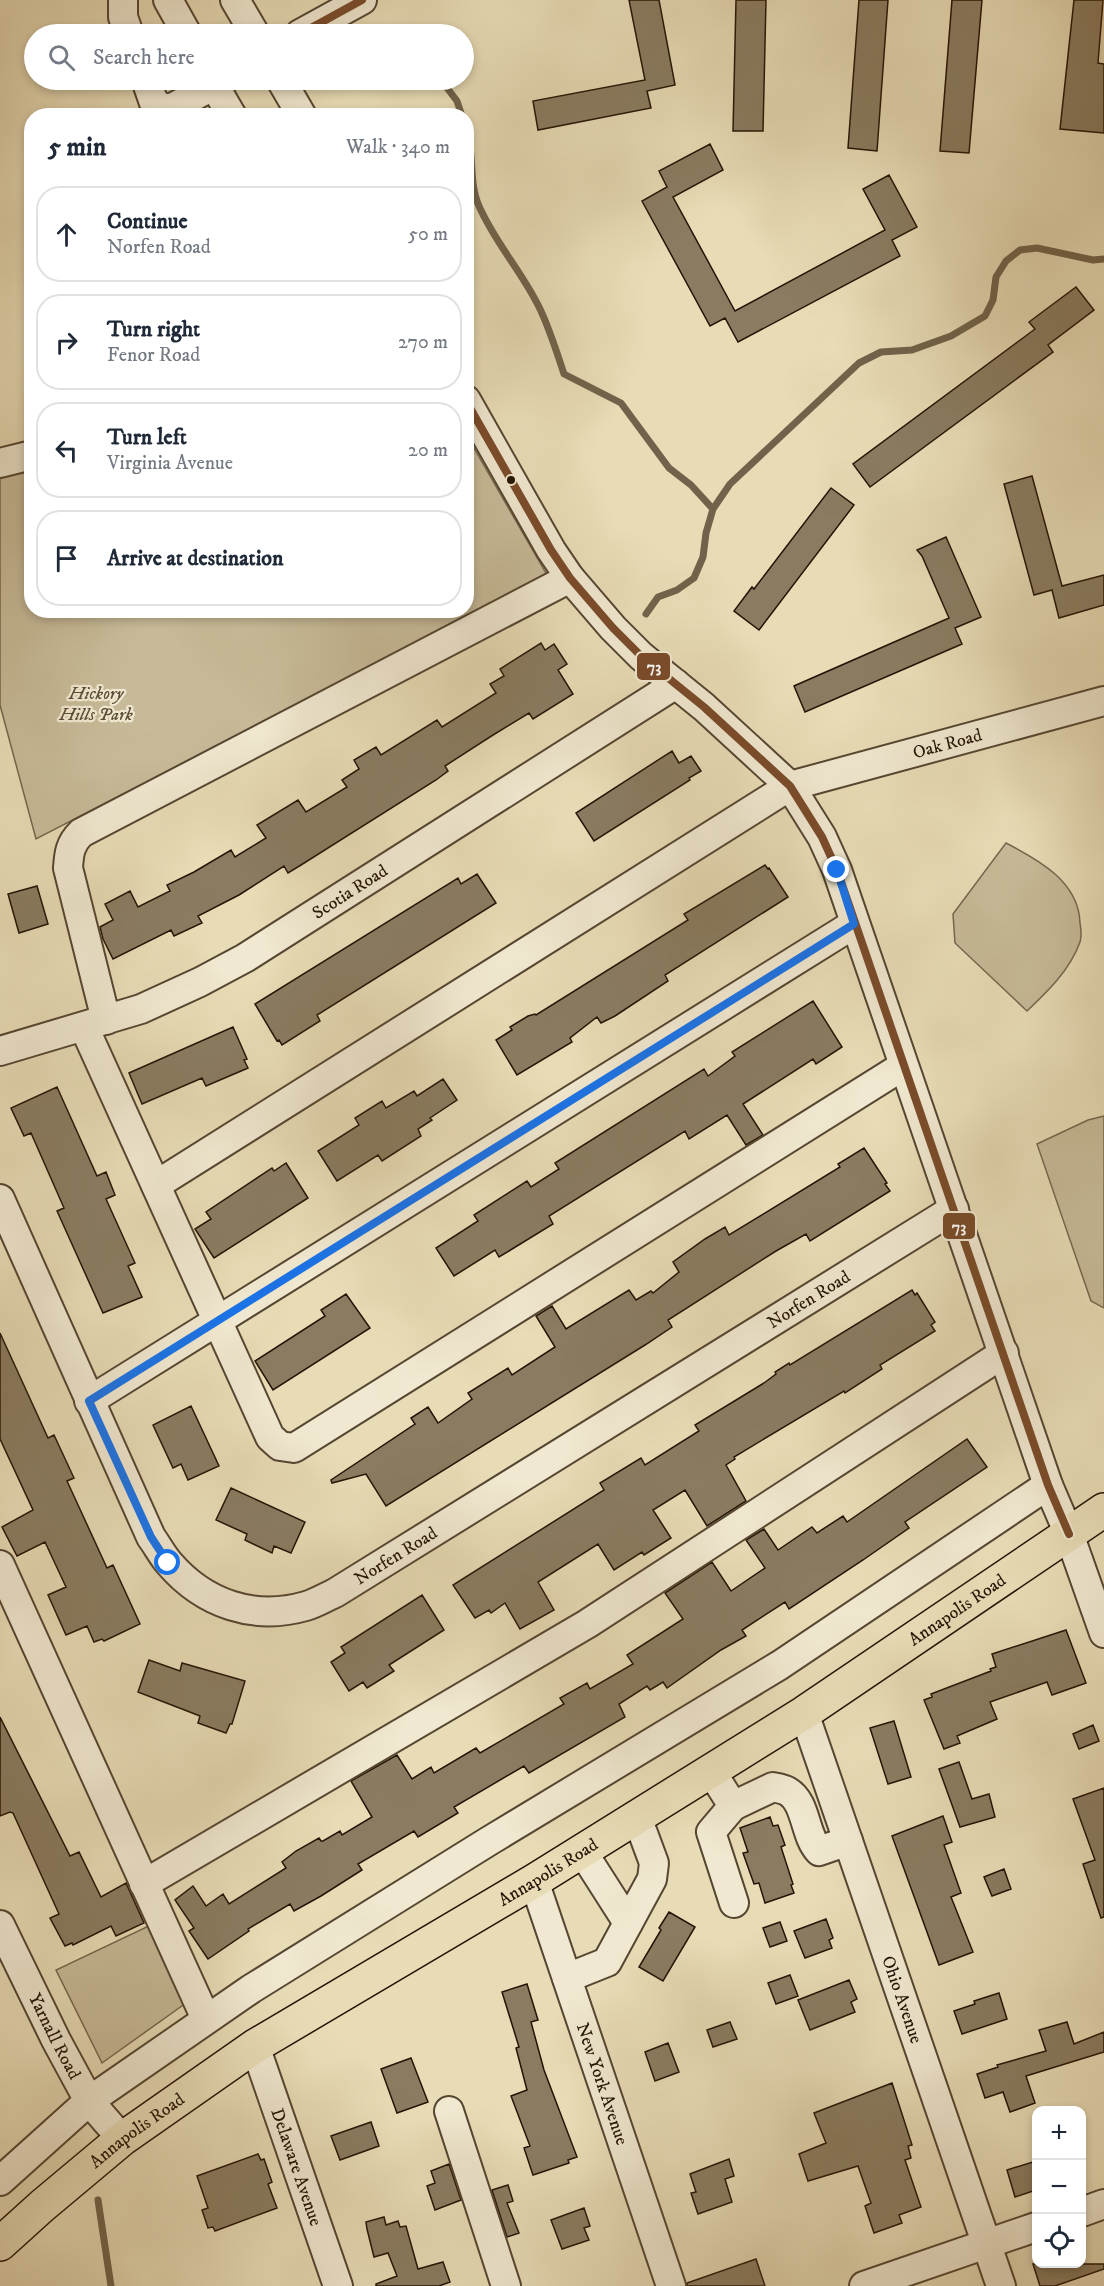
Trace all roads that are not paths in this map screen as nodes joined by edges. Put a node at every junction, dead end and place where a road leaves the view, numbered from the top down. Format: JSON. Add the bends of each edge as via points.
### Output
{"nodes":[{"id":1,"x":123,"y":0,"type":"edge"},
{"id":2,"x":168,"y":0,"type":"edge"},
{"id":3,"x":235,"y":0,"type":"edge"},
{"id":4,"x":362,"y":0,"type":"edge"},
{"id":5,"x":125,"y":24,"type":"edge"},
{"id":6,"x":181,"y":24,"type":"edge"},
{"id":7,"x":249,"y":24,"type":"edge"},
{"id":8,"x":318,"y":24,"type":"edge"},
{"id":9,"x":149,"y":90,"type":"edge"},
{"id":10,"x":203,"y":90,"type":"edge"},
{"id":11,"x":221,"y":90,"type":"edge"},
{"id":12,"x":287,"y":90,"type":"edge"},
{"id":13,"x":164,"y":108,"type":"edge"},
{"id":14,"x":172,"y":108,"type":"edge"},
{"id":15,"x":228,"y":108,"type":"edge"},
{"id":16,"x":297,"y":108,"type":"edge"},
{"id":17,"x":474,"y":414,"type":"edge"},
{"id":18,"x":24,"y":457,"type":"edge"},
{"id":19,"x":0,"y":463,"type":"edge"},
{"id":20,"x":570,"y":578,"type":"junction"},
{"id":21,"x":676,"y":684,"type":"junction"},
{"id":22,"x":1104,"y":701,"type":"edge"},
{"id":23,"x":790,"y":786,"type":"junction"},
{"id":24,"x":854,"y":924,"type":"junction"},
{"id":25,"x":95,"y":1024,"type":"junction"},
{"id":26,"x":0,"y":1051,"type":"edge"},
{"id":27,"x":903,"y":1066,"type":"junction"},
{"id":28,"x":156,"y":1185,"type":"junction"},
{"id":29,"x":0,"y":1199,"type":"edge"},
{"id":30,"x":954,"y":1209,"type":"junction"},
{"id":31,"x":218,"y":1320,"type":"junction"},
{"id":32,"x":1004,"y":1353,"type":"junction"},
{"id":33,"x":89,"y":1401,"type":"junction"},
{"id":34,"x":1048,"y":1485,"type":"junction"},
{"id":35,"x":1104,"y":1510,"type":"edge"},
{"id":36,"x":1069,"y":1534,"type":"junction"},
{"id":37,"x":0,"y":1565,"type":"edge"},
{"id":38,"x":1096,"y":1588,"type":"edge"},
{"id":39,"x":1104,"y":1633,"type":"edge"},
{"id":40,"x":804,"y":1713,"type":"junction"},
{"id":41,"x":711,"y":1771,"type":"junction"},
{"id":42,"x":733,"y":1806,"type":"junction"},
{"id":43,"x":637,"y":1817,"type":"junction"},
{"id":44,"x":848,"y":1841,"type":"junction"},
{"id":45,"x":582,"y":1851,"type":"junction"},
{"id":46,"x":534,"y":1881,"type":"junction"},
{"id":47,"x":144,"y":1884,"type":"junction"},
{"id":48,"x":734,"y":1903,"type":"dead end"},
{"id":49,"x":628,"y":1923,"type":"junction"},
{"id":50,"x":0,"y":1925,"type":"edge"},
{"id":51,"x":567,"y":1978,"type":"junction"},
{"id":52,"x":206,"y":2019,"type":"junction"},
{"id":53,"x":255,"y":2046,"type":"junction"},
{"id":54,"x":89,"y":2101,"type":"junction"},
{"id":55,"x":449,"y":2111,"type":"dead end"},
{"id":56,"x":122,"y":2139,"type":"junction"},
{"id":57,"x":0,"y":2181,"type":"edge"},
{"id":58,"x":1104,"y":2204,"type":"edge"},
{"id":59,"x":1086,"y":2211,"type":"edge"},
{"id":60,"x":1032,"y":2228,"type":"edge"},
{"id":61,"x":0,"y":2244,"type":"edge"},
{"id":62,"x":987,"y":2244,"type":"junction"},
{"id":63,"x":338,"y":2286,"type":"edge"},
{"id":64,"x":506,"y":2286,"type":"edge"},
{"id":65,"x":671,"y":2286,"type":"edge"},
{"id":66,"x":864,"y":2286,"type":"edge"},
{"id":67,"x":1001,"y":2286,"type":"edge"}],
"edges":[{"from":1,"to":5,"type":"street"},
{"from":2,"to":6,"type":"street"},
{"from":3,"to":7,"type":"street"},
{"from":4,"to":8,"type":"street"},
{"from":9,"to":13,"type":"street","via":[[154,103]]},
{"from":10,"to":14,"type":"street"},
{"from":11,"to":15,"type":"street"},
{"from":12,"to":16,"type":"street"},
{"from":17,"to":20,"type":"street"},
{"from":18,"to":19,"type":"street"},
{"from":20,"to":21,"type":"street","via":[[612,628]]},
{"from":20,"to":25,"type":"street","via":[[73,840],[68,868]]},
{"from":21,"to":23,"type":"street"},
{"from":21,"to":25,"type":"street","name":"Scotia Road","via":[[245,958],[141,1009]]},
{"from":22,"to":23,"type":"street","name":"Oak Road"},
{"from":23,"to":24,"type":"street","via":[[822,837]]},
{"from":23,"to":28,"type":"street","name":"Oak Road"},
{"from":24,"to":27,"type":"street"},
{"from":24,"to":31,"type":"street"},
{"from":25,"to":26,"type":"street","name":"Scotia Road"},
{"from":25,"to":28,"type":"street"},
{"from":27,"to":30,"type":"street"},
{"from":27,"to":31,"type":"street","via":[[294,1448],[280,1446],[270,1437]]},
{"from":28,"to":31,"type":"street"},
{"from":29,"to":33,"type":"street","name":"Norfen Road"},
{"from":30,"to":32,"type":"street"},
{"from":30,"to":33,"type":"street","name":"Norfen Road","via":[[335,1593],[307,1606],[247,1611],[219,1602],[191,1585],[168,1563],[151,1537]]},
{"from":31,"to":33,"type":"street"},
{"from":32,"to":34,"type":"street"},
{"from":32,"to":47,"type":"street","via":[[587,1624]]},
{"from":34,"to":36,"type":"street"},
{"from":34,"to":52,"type":"street","via":[[780,1665]]},
{"from":35,"to":36,"type":"main road","name":"Annapolis Road"},
{"from":36,"to":38,"type":"street"},
{"from":36,"to":40,"type":"main road","name":"Annapolis Road"},
{"from":37,"to":47,"type":"street"},
{"from":38,"to":39,"type":"street"},
{"from":40,"to":41,"type":"main road","name":"Annapolis Road"},
{"from":40,"to":44,"type":"street","name":"Ohio Avenue"},
{"from":41,"to":42,"type":"street"},
{"from":41,"to":43,"type":"main road","name":"Annapolis Road"},
{"from":42,"to":44,"type":"street","via":[[772,1787],[788,1791],[819,1851]]},
{"from":42,"to":48,"type":"street","via":[[711,1832]]},
{"from":43,"to":45,"type":"main road","name":"Annapolis Road"},
{"from":43,"to":49,"type":"street","via":[[654,1863],[652,1879]]},
{"from":44,"to":62,"type":"street","name":"Ohio Avenue"},
{"from":45,"to":46,"type":"main road","name":"Annapolis Road"},
{"from":45,"to":49,"type":"street"},
{"from":46,"to":51,"type":"street","name":"New York Avenue"},
{"from":46,"to":53,"type":"main road","name":"Annapolis Road"},
{"from":47,"to":52,"type":"street"},
{"from":49,"to":51,"type":"street","via":[[607,1962]]},
{"from":50,"to":54,"type":"street","name":"Yarnall Road"},
{"from":51,"to":65,"type":"street","name":"New York Avenue"},
{"from":52,"to":54,"type":"street"},
{"from":53,"to":56,"type":"main road","name":"Annapolis Road"},
{"from":53,"to":63,"type":"street","name":"Delaware Avenue"},
{"from":54,"to":56,"type":"street","name":"Yarnall Road"},
{"from":54,"to":57,"type":"street"},
{"from":55,"to":64,"type":"street"},
{"from":56,"to":61,"type":"main road","name":"Annapolis Road"},
{"from":58,"to":59,"type":"street"},
{"from":60,"to":62,"type":"street"},
{"from":62,"to":66,"type":"street"},
{"from":62,"to":67,"type":"street","name":"Ohio Avenue"}]}
